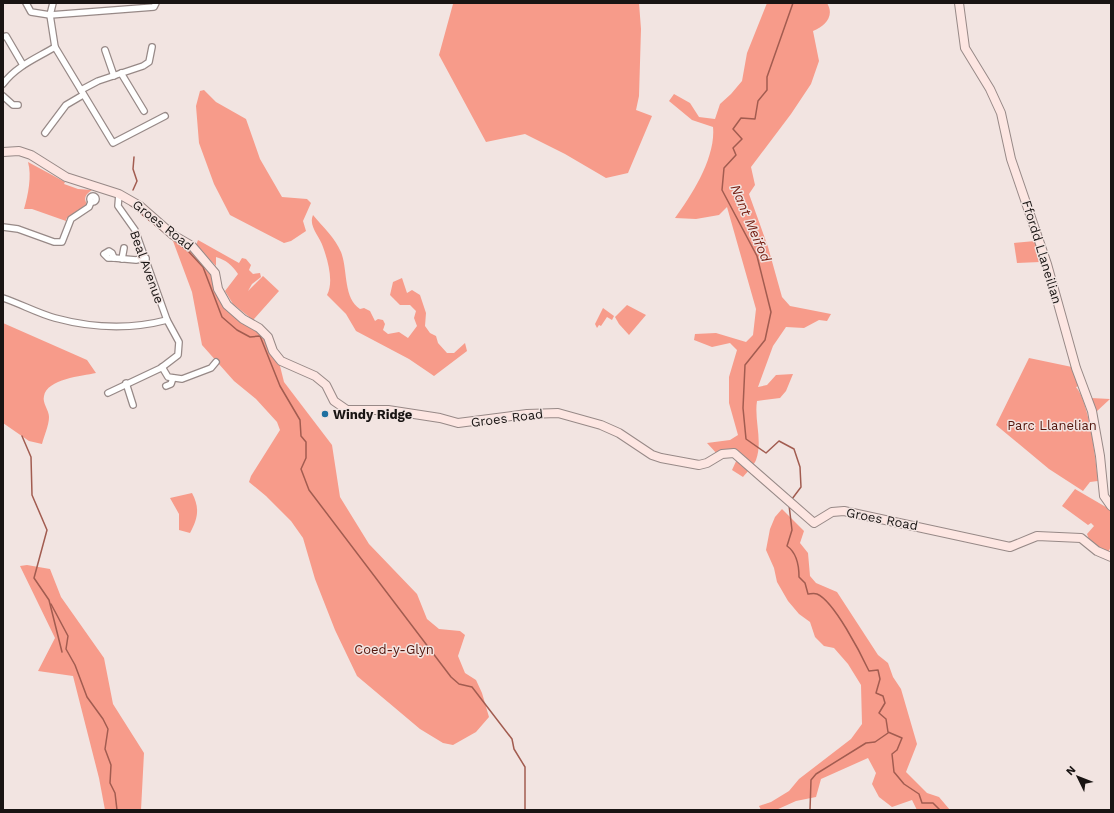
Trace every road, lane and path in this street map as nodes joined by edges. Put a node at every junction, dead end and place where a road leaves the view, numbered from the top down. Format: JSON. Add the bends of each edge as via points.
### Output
{"nodes":[{"id":1,"x":26,"y":3,"type":"edge"},
{"id":2,"x":53,"y":3,"type":"edge"},
{"id":3,"x":106,"y":3,"type":"edge"},
{"id":4,"x":156,"y":3,"type":"edge"},
{"id":5,"x":959,"y":3,"type":"edge"},
{"id":6,"x":104,"y":10,"type":"junction"},
{"id":7,"x":50,"y":15,"type":"junction"},
{"id":8,"x":4,"y":35,"type":"edge"},
{"id":9,"x":56,"y":47,"type":"junction"},
{"id":10,"x":150,"y":50,"type":"dead end"},
{"id":11,"x":105,"y":54,"type":"dead end"},
{"id":12,"x":23,"y":65,"type":"junction"},
{"id":13,"x":121,"y":73,"type":"junction"},
{"id":14,"x":114,"y":76,"type":"junction"},
{"id":15,"x":3,"y":84,"type":"edge"},
{"id":16,"x":82,"y":92,"type":"junction"},
{"id":17,"x":3,"y":96,"type":"edge"},
{"id":18,"x":18,"y":105,"type":"dead end"},
{"id":19,"x":144,"y":111,"type":"dead end"},
{"id":20,"x":165,"y":116,"type":"dead end"},
{"id":21,"x":46,"y":133,"type":"dead end"},
{"id":22,"x":3,"y":152,"type":"edge"},
{"id":23,"x":119,"y":194,"type":"junction"},
{"id":24,"x":91,"y":202,"type":"dead end"},
{"id":25,"x":3,"y":227,"type":"edge"},
{"id":26,"x":124,"y":248,"type":"dead end"},
{"id":27,"x":114,"y":258,"type":"dead end"},
{"id":28,"x":146,"y":258,"type":"junction"},
{"id":29,"x":122,"y":259,"type":"junction"},
{"id":30,"x":3,"y":298,"type":"edge"},
{"id":31,"x":167,"y":320,"type":"junction"},
{"id":32,"x":216,"y":362,"type":"dead end"},
{"id":33,"x":162,"y":367,"type":"junction"},
{"id":34,"x":173,"y":378,"type":"junction"},
{"id":35,"x":126,"y":383,"type":"junction"},
{"id":36,"x":166,"y":386,"type":"dead end"},
{"id":37,"x":108,"y":393,"type":"dead end"},
{"id":38,"x":133,"y":405,"type":"dead end"},
{"id":39,"x":1111,"y":506,"type":"edge"},
{"id":40,"x":1111,"y":557,"type":"edge"}],
"edges":[{"from":1,"to":7,"type":"street","via":[[31,12]]},
{"from":2,"to":7,"type":"street"},
{"from":3,"to":6,"type":"street"},
{"from":4,"to":6,"type":"street","via":[[154,7]]},
{"from":5,"to":39,"type":"street","name":"Ffordd Llaneilian","via":[[965,48],[990,89],[1001,113],[1011,160],[1047,264],[1076,368],[1092,411],[1104,496]]},
{"from":6,"to":7,"type":"street"},
{"from":7,"to":9,"type":"street"},
{"from":8,"to":12,"type":"street"},
{"from":9,"to":12,"type":"street"},
{"from":9,"to":16,"type":"street"},
{"from":10,"to":13,"type":"street","via":[[149,62]]},
{"from":11,"to":14,"type":"street"},
{"from":12,"to":15,"type":"street"},
{"from":13,"to":14,"type":"street"},
{"from":13,"to":19,"type":"street"},
{"from":14,"to":16,"type":"street","via":[[98,81]]},
{"from":16,"to":20,"type":"street","via":[[113,143]]},
{"from":16,"to":21,"type":"street","via":[[66,105]]},
{"from":17,"to":18,"type":"street","via":[[13,105]]},
{"from":22,"to":23,"type":"street","name":"Groes Road","via":[[19,151],[66,177]]},
{"from":23,"to":28,"type":"street","name":"Beal Avenue","via":[[118,206],[136,230]]},
{"from":23,"to":40,"type":"street","name":"Groes Road","via":[[140,206],[173,235],[192,246],[216,273],[218,289],[227,305],[268,337],[273,351],[282,361],[315,376],[326,385],[334,401],[347,410],[388,410],[458,423],[538,413],[565,414],[610,429],[661,458],[699,465],[722,454],[734,453],[814,523],[832,512],[844,511],[1010,547],[1037,536],[1074,537],[1081,538],[1097,551]]},
{"from":24,"to":25,"type":"street","via":[[89,207],[72,219],[62,242]]},
{"from":26,"to":29,"type":"street"},
{"from":27,"to":29,"type":"street"},
{"from":28,"to":29,"type":"street"},
{"from":28,"to":31,"type":"street","name":"Beal Avenue"},
{"from":30,"to":31,"type":"street","via":[[54,318],[102,327],[145,326]]},
{"from":31,"to":33,"type":"street","name":"Beal Avenue","via":[[179,342],[178,355]]},
{"from":32,"to":34,"type":"street","via":[[200,374],[182,379]]},
{"from":33,"to":34,"type":"street","via":[[168,377]]},
{"from":33,"to":35,"type":"street","name":"Beal Avenue"},
{"from":34,"to":36,"type":"street","via":[[171,384]]},
{"from":35,"to":37,"type":"street","name":"Beal Avenue"},
{"from":35,"to":38,"type":"street"}]}
